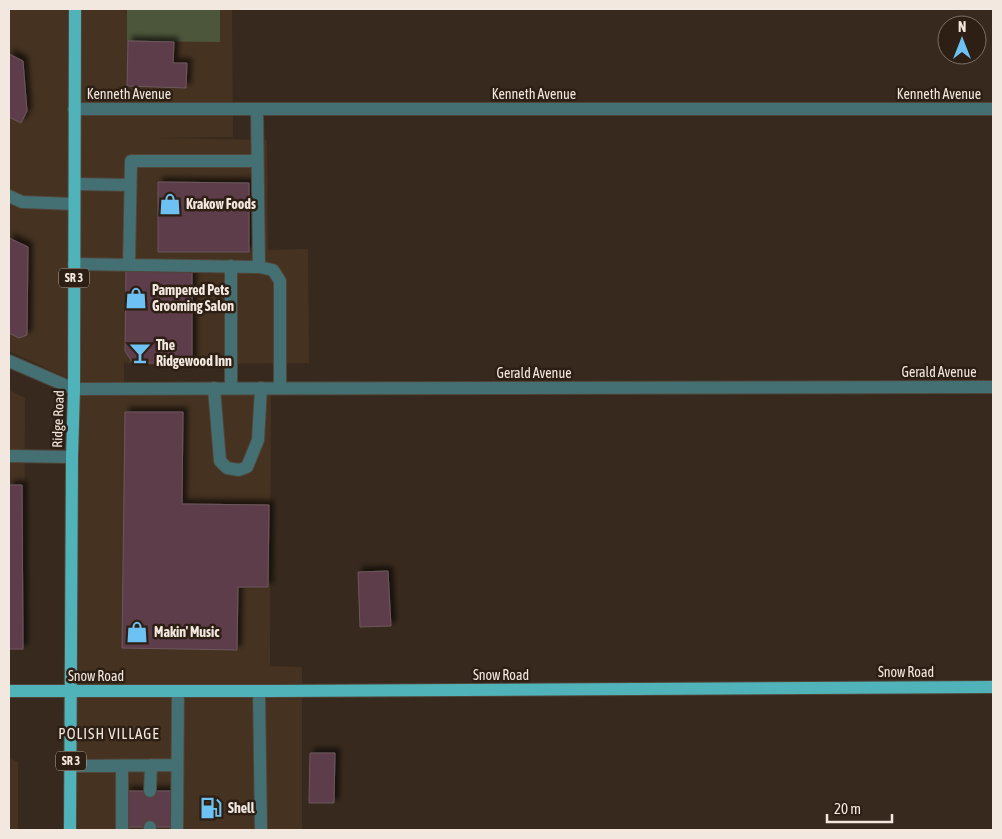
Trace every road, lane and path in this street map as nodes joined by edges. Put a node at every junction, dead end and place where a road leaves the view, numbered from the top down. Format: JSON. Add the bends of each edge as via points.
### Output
{"nodes":[{"id":1,"x":75,"y":9,"type":"edge"},
{"id":2,"x":74,"y":109,"type":"junction"},
{"id":3,"x":256,"y":109,"type":"junction"},
{"id":4,"x":993,"y":109,"type":"edge"},
{"id":5,"x":257,"y":161,"type":"junction"},
{"id":6,"x":75,"y":184,"type":"junction"},
{"id":7,"x":130,"y":185,"type":"junction"},
{"id":8,"x":9,"y":196,"type":"edge"},
{"id":9,"x":74,"y":204,"type":"junction"},
{"id":10,"x":74,"y":264,"type":"junction"},
{"id":11,"x":129,"y":265,"type":"junction"},
{"id":12,"x":231,"y":266,"type":"junction"},
{"id":13,"x":259,"y":267,"type":"junction"},
{"id":14,"x":9,"y":361,"type":"edge"},
{"id":15,"x":993,"y":387,"type":"edge"},
{"id":16,"x":214,"y":388,"type":"junction"},
{"id":17,"x":231,"y":388,"type":"junction"},
{"id":18,"x":261,"y":388,"type":"junction"},
{"id":19,"x":280,"y":388,"type":"junction"},
{"id":20,"x":74,"y":389,"type":"junction"},
{"id":21,"x":9,"y":456,"type":"edge"},
{"id":22,"x":72,"y":457,"type":"junction"},
{"id":23,"x":993,"y":687,"type":"edge"},
{"id":24,"x":9,"y":691,"type":"edge"},
{"id":25,"x":71,"y":691,"type":"junction"},
{"id":26,"x":178,"y":691,"type":"junction"},
{"id":27,"x":259,"y":691,"type":"junction"},
{"id":28,"x":151,"y":765,"type":"junction"},
{"id":29,"x":177,"y":765,"type":"junction"},
{"id":30,"x":71,"y":766,"type":"junction"},
{"id":31,"x":122,"y":766,"type":"junction"},
{"id":32,"x":150,"y":792,"type":"dead end"},
{"id":33,"x":70,"y":830,"type":"edge"},
{"id":34,"x":122,"y":830,"type":"edge"},
{"id":35,"x":177,"y":830,"type":"edge"},
{"id":36,"x":261,"y":830,"type":"edge"}],
"edges":[{"from":1,"to":2,"type":"main road","name":"Ridge Road","number":"SR 3"},
{"from":2,"to":3,"type":"street","name":"Kenneth Avenue"},
{"from":2,"to":6,"type":"main road","name":"Ridge Road","number":"SR 3"},
{"from":3,"to":4,"type":"street","name":"Kenneth Avenue"},
{"from":3,"to":5,"type":"street"},
{"from":5,"to":7,"type":"street","via":[[131,162]]},
{"from":5,"to":13,"type":"street"},
{"from":6,"to":7,"type":"street"},
{"from":6,"to":9,"type":"main road","name":"Ridge Road","number":"SR 3"},
{"from":7,"to":11,"type":"street"},
{"from":8,"to":9,"type":"street","via":[[22,202]]},
{"from":9,"to":10,"type":"main road","name":"Ridge Road","number":"SR 3"},
{"from":10,"to":11,"type":"street"},
{"from":10,"to":20,"type":"main road","name":"Ridge Road","number":"SR 3"},
{"from":11,"to":12,"type":"street"},
{"from":12,"to":13,"type":"street"},
{"from":12,"to":17,"type":"street"},
{"from":13,"to":19,"type":"street","via":[[273,270],[280,281]]},
{"from":14,"to":20,"type":"street"},
{"from":15,"to":19,"type":"street","name":"Gerald Avenue"},
{"from":16,"to":17,"type":"street","name":"Gerald Avenue"},
{"from":16,"to":18,"type":"street","via":[[220,461],[227,468],[239,470],[247,467],[258,440]]},
{"from":16,"to":20,"type":"street","name":"Gerald Avenue"},
{"from":17,"to":18,"type":"street","name":"Gerald Avenue"},
{"from":18,"to":19,"type":"street","name":"Gerald Avenue"},
{"from":20,"to":22,"type":"main road","name":"Ridge Road","number":"SR 3"},
{"from":21,"to":22,"type":"street"},
{"from":22,"to":25,"type":"main road","name":"Ridge Road","number":"SR 3"},
{"from":23,"to":27,"type":"main road","name":"Snow Road"},
{"from":24,"to":25,"type":"main road","name":"Snow Road"},
{"from":25,"to":26,"type":"main road","name":"Snow Road"},
{"from":25,"to":30,"type":"main road","name":"Ridge Road","number":"SR 3"},
{"from":26,"to":27,"type":"main road","name":"Snow Road"},
{"from":26,"to":29,"type":"street"},
{"from":27,"to":36,"type":"street"},
{"from":28,"to":29,"type":"street"},
{"from":28,"to":31,"type":"street"},
{"from":28,"to":32,"type":"street"},
{"from":29,"to":35,"type":"street"},
{"from":30,"to":31,"type":"street"},
{"from":30,"to":33,"type":"main road","name":"Ridge Road","number":"SR 3"},
{"from":31,"to":34,"type":"street"}]}
